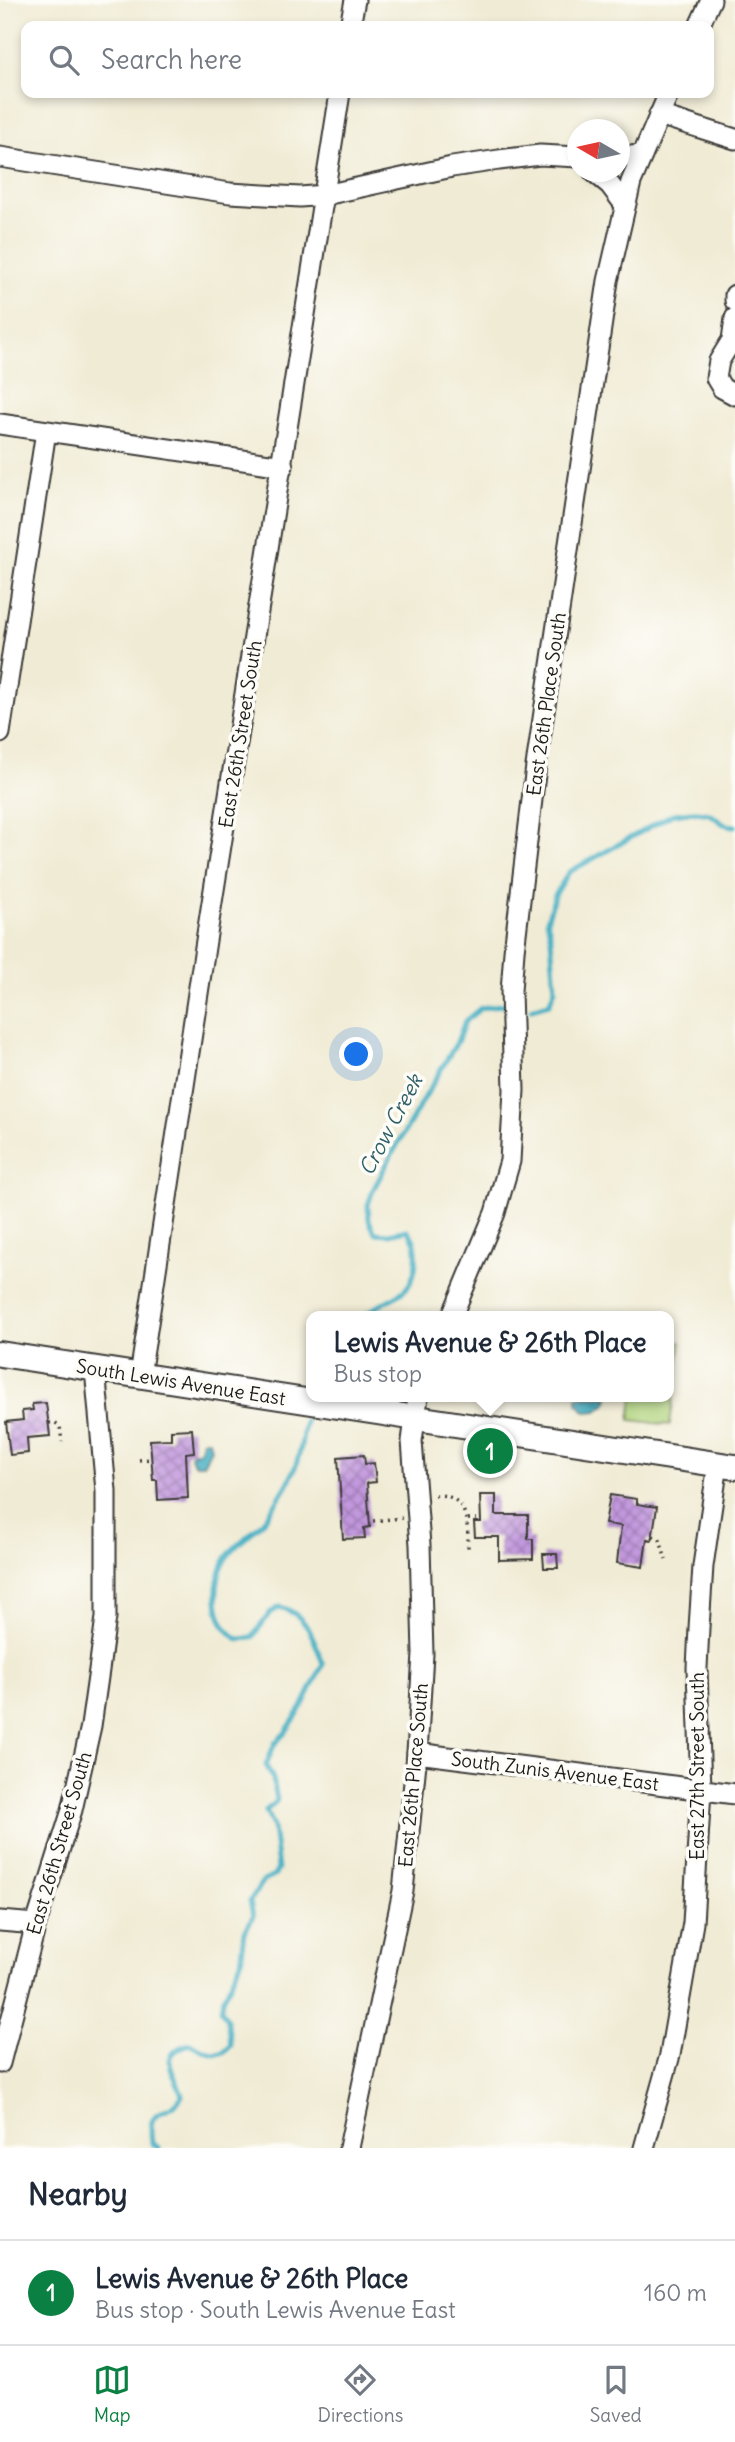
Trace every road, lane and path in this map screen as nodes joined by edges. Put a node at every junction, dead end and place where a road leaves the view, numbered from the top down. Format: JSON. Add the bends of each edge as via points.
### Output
{"nodes":[{"id":1,"x":355,"y":0,"type":"edge"},
{"id":2,"x":711,"y":0,"type":"edge"},
{"id":3,"x":351,"y":21,"type":"edge"},
{"id":4,"x":701,"y":21,"type":"edge"},
{"id":5,"x":339,"y":98,"type":"edge"},
{"id":6,"x":667,"y":98,"type":"edge"},
{"id":7,"x":659,"y":115,"type":"junction"},
{"id":8,"x":735,"y":139,"type":"edge"},
{"id":9,"x":641,"y":155,"type":"junction"},
{"id":10,"x":567,"y":156,"type":"edge"},
{"id":11,"x":630,"y":156,"type":"edge"},
{"id":12,"x":0,"y":157,"type":"edge"},
{"id":13,"x":606,"y":182,"type":"edge"},
{"id":14,"x":325,"y":195,"type":"junction"},
{"id":15,"x":625,"y":205,"type":"junction"},
{"id":16,"x":735,"y":295,"type":"edge"},
{"id":17,"x":735,"y":300,"type":"edge"},
{"id":18,"x":735,"y":318,"type":"edge"},
{"id":19,"x":735,"y":395,"type":"edge"},
{"id":20,"x":0,"y":424,"type":"edge"},
{"id":21,"x":46,"y":431,"type":"junction"},
{"id":22,"x":283,"y":466,"type":"junction"},
{"id":23,"x":0,"y":733,"type":"edge"},
{"id":24,"x":454,"y":1311,"type":"edge"},
{"id":25,"x":0,"y":1354,"type":"edge"},
{"id":26,"x":95,"y":1369,"type":"junction"},
{"id":27,"x":141,"y":1376,"type":"junction"},
{"id":28,"x":306,"y":1395,"type":"edge"},
{"id":29,"x":364,"y":1402,"type":"edge"},
{"id":30,"x":416,"y":1408,"type":"edge"},
{"id":31,"x":48,"y":1423,"type":"dead end"},
{"id":32,"x":62,"y":1442,"type":"dead end"},
{"id":33,"x":151,"y":1459,"type":"dead end"},
{"id":34,"x":139,"y":1460,"type":"dead end"},
{"id":35,"x":727,"y":1466,"type":"edge"},
{"id":36,"x":436,"y":1495,"type":"dead end"},
{"id":37,"x":418,"y":1517,"type":"junction"},
{"id":38,"x":468,"y":1519,"type":"junction"},
{"id":39,"x":481,"y":1519,"type":"dead end"},
{"id":40,"x":373,"y":1521,"type":"dead end"},
{"id":41,"x":653,"y":1536,"type":"dead end"},
{"id":42,"x":468,"y":1550,"type":"dead end"},
{"id":43,"x":666,"y":1560,"type":"dead end"},
{"id":44,"x":416,"y":1753,"type":"junction"},
{"id":45,"x":701,"y":1790,"type":"junction"},
{"id":46,"x":735,"y":1794,"type":"edge"},
{"id":47,"x":0,"y":1921,"type":"edge"},
{"id":48,"x":36,"y":1924,"type":"junction"},
{"id":49,"x":0,"y":2063,"type":"edge"},
{"id":50,"x":349,"y":2148,"type":"edge"},
{"id":51,"x":644,"y":2148,"type":"edge"}],
"edges":[{"from":1,"to":3,"type":"street"},
{"from":2,"to":4,"type":"street"},
{"from":5,"to":14,"type":"street","name":"East 26th Street South"},
{"from":6,"to":7,"type":"street","name":"East 26th Place South"},
{"from":7,"to":8,"type":"street"},
{"from":7,"to":9,"type":"street","name":"East 26th Place South"},
{"from":9,"to":11,"type":"street"},
{"from":9,"to":15,"type":"street","name":"East 26th Place South"},
{"from":10,"to":14,"type":"street","via":[[475,163]]},
{"from":12,"to":14,"type":"street","via":[[230,193]]},
{"from":13,"to":15,"type":"street"},
{"from":14,"to":22,"type":"street","name":"East 26th Street South"},
{"from":15,"to":24,"type":"street","name":"East 26th Place South","via":[[608,281],[535,779],[511,991],[514,1090],[510,1161],[495,1213]]},
{"from":16,"to":17,"type":"street"},
{"from":18,"to":19,"type":"street","via":[[732,340],[719,361],[716,378]]},
{"from":20,"to":21,"type":"street"},
{"from":21,"to":22,"type":"street"},
{"from":21,"to":23,"type":"street"},
{"from":22,"to":27,"type":"street","name":"East 26th Street South"},
{"from":25,"to":26,"type":"main road","name":"South Lewis Avenue East"},
{"from":26,"to":27,"type":"main road","name":"South Lewis Avenue East"},
{"from":26,"to":48,"type":"street","name":"East 26th Street South","via":[[106,1468],[106,1617],[91,1726],[72,1810]]},
{"from":27,"to":28,"type":"main road","name":"South Lewis Avenue East"},
{"from":29,"to":30,"type":"main road","name":"South Lewis Avenue East"},
{"from":30,"to":35,"type":"main road","name":"South Lewis Avenue East"},
{"from":30,"to":37,"type":"street","name":"East 26th Place South","via":[[412,1441]]},
{"from":31,"to":32,"type":"path","via":[[60,1426]]},
{"from":33,"to":34,"type":"path"},
{"from":35,"to":45,"type":"street","name":"East 27th Street South","via":[[703,1566],[697,1668]]},
{"from":36,"to":38,"type":"path","via":[[457,1502]]},
{"from":37,"to":40,"type":"path"},
{"from":37,"to":44,"type":"street","name":"East 26th Place South","via":[[424,1654]]},
{"from":38,"to":39,"type":"path"},
{"from":38,"to":42,"type":"path"},
{"from":41,"to":43,"type":"path","via":[[660,1541]]},
{"from":44,"to":45,"type":"street","name":"South Zunis Avenue East"},
{"from":44,"to":50,"type":"street","name":"East 26th Place South","via":[[402,1891]]},
{"from":45,"to":46,"type":"street","name":"South Zunis Avenue East"},
{"from":45,"to":51,"type":"street","name":"East 27th Street South","via":[[682,1992]]},
{"from":47,"to":48,"type":"street"},
{"from":48,"to":49,"type":"street","name":"East 26th Street South"}]}
